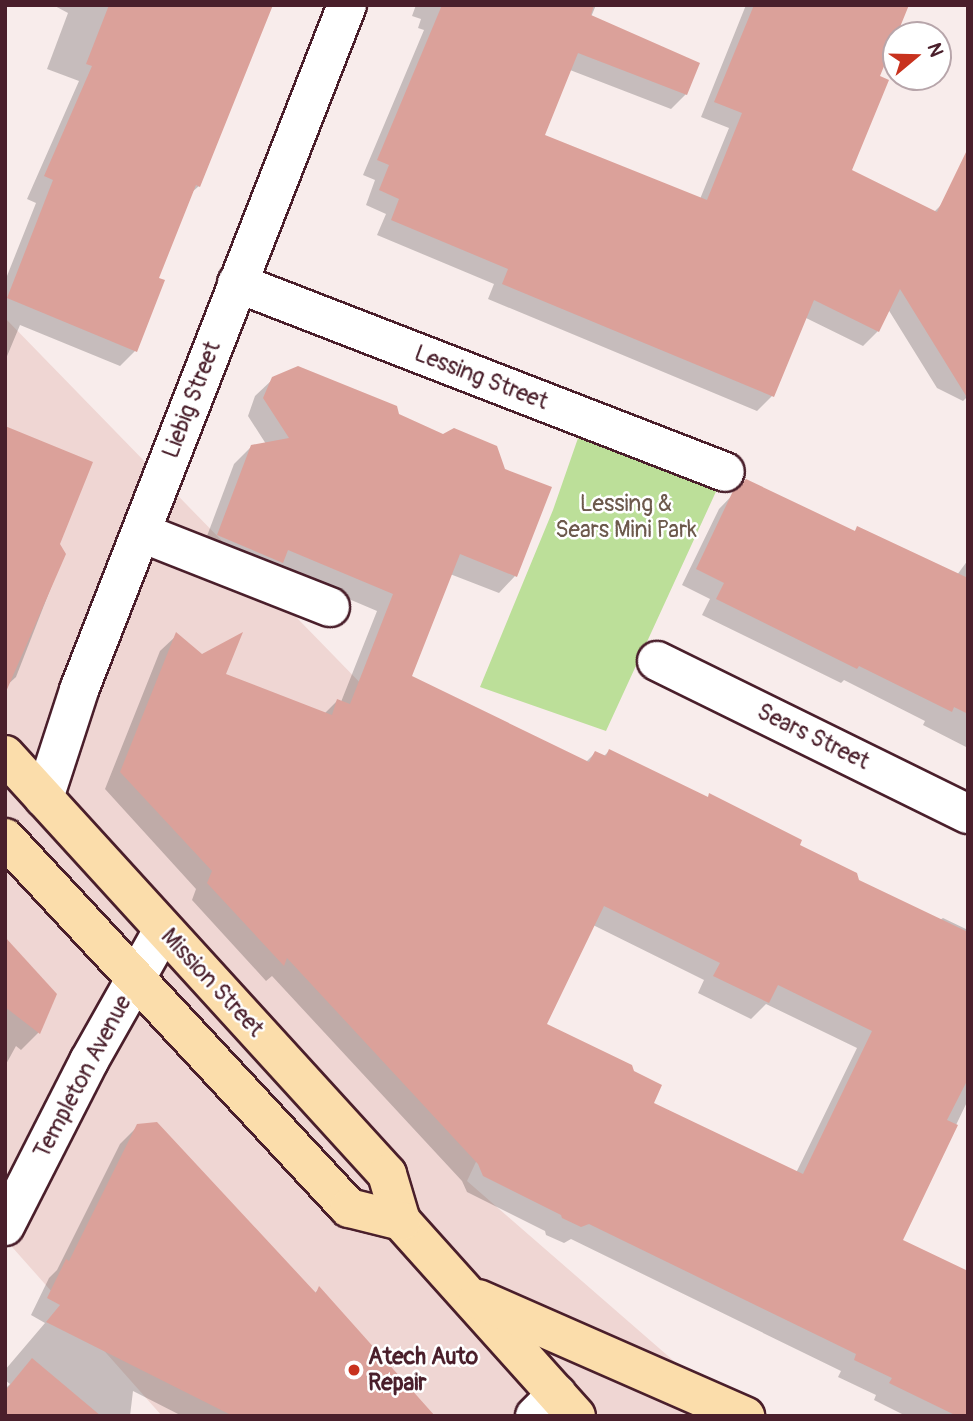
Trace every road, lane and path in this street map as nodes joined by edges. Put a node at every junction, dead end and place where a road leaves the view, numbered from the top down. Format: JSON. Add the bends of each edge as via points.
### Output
{"nodes":[{"id":1,"x":347,"y":5,"type":"edge"},
{"id":2,"x":237,"y":283,"type":"junction"},
{"id":3,"x":725,"y":472,"type":"dead end"},
{"id":4,"x":142,"y":534,"type":"junction"},
{"id":5,"x":330,"y":607,"type":"dead end"},
{"id":6,"x":657,"y":661,"type":"dead end"},
{"id":7,"x":5,"y":755,"type":"edge"},
{"id":8,"x":44,"y":798,"type":"junction"},
{"id":9,"x":968,"y":814,"type":"edge"},
{"id":10,"x":5,"y":838,"type":"edge"},
{"id":11,"x":163,"y":930,"type":"junction"},
{"id":12,"x":135,"y":981,"type":"junction"},
{"id":13,"x":401,"y":1221,"type":"junction"},
{"id":14,"x":5,"y":1226,"type":"edge"},
{"id":15,"x":466,"y":1293,"type":"junction"},
{"id":16,"x":556,"y":1409,"type":"edge"},
{"id":17,"x":745,"y":1416,"type":"edge"}],
"edges":[{"from":1,"to":2,"type":"street","name":"Liebig Street"},
{"from":2,"to":3,"type":"street","name":"Lessing Street"},
{"from":2,"to":4,"type":"street","name":"Liebig Street"},
{"from":4,"to":5,"type":"street"},
{"from":4,"to":8,"type":"street","name":"Liebig Street","via":[[79,690]]},
{"from":6,"to":9,"type":"street","name":"Sears Street"},
{"from":7,"to":8,"type":"main road","name":"Mission Street"},
{"from":8,"to":11,"type":"main road","name":"Mission Street"},
{"from":10,"to":12,"type":"main road"},
{"from":11,"to":12,"type":"street","name":"Templeton Avenue"},
{"from":11,"to":13,"type":"main road","name":"Mission Street","via":[[387,1174]]},
{"from":12,"to":13,"type":"main road","via":[[349,1208]]},
{"from":12,"to":14,"type":"street","name":"Templeton Avenue"},
{"from":13,"to":15,"type":"main road","name":"Mission Street"},
{"from":15,"to":16,"type":"main road","name":"Mission Street"},
{"from":15,"to":17,"type":"main road"}]}
